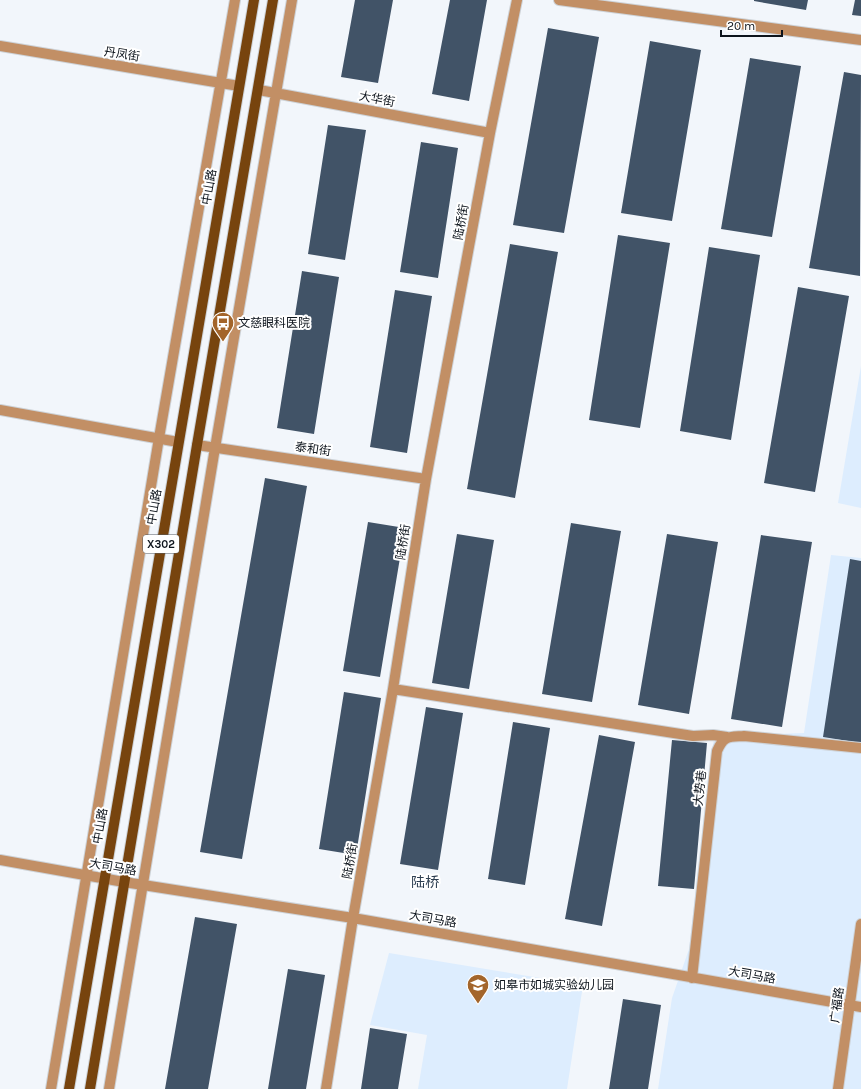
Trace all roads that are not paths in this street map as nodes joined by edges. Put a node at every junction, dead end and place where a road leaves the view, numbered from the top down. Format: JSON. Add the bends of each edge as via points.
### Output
{"nodes":[{"id":1,"x":235,"y":0,"type":"edge"},
{"id":2,"x":254,"y":0,"type":"edge"},
{"id":3,"x":274,"y":0,"type":"edge"},
{"id":4,"x":292,"y":0,"type":"edge"},
{"id":5,"x":517,"y":0,"type":"edge"},
{"id":6,"x":559,"y":0,"type":"edge"},
{"id":7,"x":861,"y":40,"type":"edge"},
{"id":8,"x":0,"y":46,"type":"edge"},
{"id":9,"x":221,"y":83,"type":"junction"},
{"id":10,"x":239,"y":86,"type":"junction"},
{"id":11,"x":259,"y":90,"type":"junction"},
{"id":12,"x":276,"y":93,"type":"junction"},
{"id":13,"x":490,"y":133,"type":"junction"},
{"id":14,"x":0,"y":410,"type":"edge"},
{"id":15,"x":159,"y":438,"type":"junction"},
{"id":16,"x":178,"y":442,"type":"junction"},
{"id":17,"x":197,"y":445,"type":"junction"},
{"id":18,"x":215,"y":448,"type":"junction"},
{"id":19,"x":426,"y":479,"type":"junction"},
{"id":20,"x":393,"y":689,"type":"junction"},
{"id":21,"x":727,"y":737,"type":"junction"},
{"id":22,"x":861,"y":748,"type":"edge"},
{"id":23,"x":0,"y":860,"type":"edge"},
{"id":24,"x":86,"y":875,"type":"junction"},
{"id":25,"x":104,"y":878,"type":"junction"},
{"id":26,"x":124,"y":882,"type":"junction"},
{"id":27,"x":143,"y":885,"type":"junction"},
{"id":28,"x":353,"y":918,"type":"junction"},
{"id":29,"x":861,"y":924,"type":"edge"},
{"id":30,"x":692,"y":978,"type":"junction"},
{"id":31,"x":850,"y":1005,"type":"junction"},
{"id":32,"x":861,"y":1007,"type":"edge"},
{"id":33,"x":51,"y":1089,"type":"edge"},
{"id":34,"x":69,"y":1089,"type":"edge"},
{"id":35,"x":90,"y":1089,"type":"edge"},
{"id":36,"x":109,"y":1089,"type":"edge"},
{"id":37,"x":326,"y":1089,"type":"edge"},
{"id":38,"x":838,"y":1089,"type":"edge"}],
"edges":[{"from":1,"to":9,"type":"street"},
{"from":2,"to":10,"type":"main road","name":"中山路","number":"X302"},
{"from":3,"to":11,"type":"main road","number":"X302"},
{"from":4,"to":12,"type":"street"},
{"from":5,"to":13,"type":"street","name":"陆桥街"},
{"from":6,"to":7,"type":"street"},
{"from":8,"to":9,"type":"street","name":"丹凤街"},
{"from":9,"to":10,"type":"street","name":"丹凤街"},
{"from":9,"to":15,"type":"street"},
{"from":10,"to":16,"type":"main road","name":"中山路","number":"X302"},
{"from":11,"to":12,"type":"street","name":"大华街"},
{"from":11,"to":17,"type":"main road","number":"X302"},
{"from":12,"to":13,"type":"street","name":"大华街"},
{"from":12,"to":18,"type":"street"},
{"from":13,"to":19,"type":"street","name":"陆桥街"},
{"from":14,"to":15,"type":"street"},
{"from":15,"to":16,"type":"street"},
{"from":15,"to":24,"type":"street"},
{"from":16,"to":25,"type":"main road","name":"中山路","number":"X302"},
{"from":17,"to":18,"type":"street","name":"泰和街"},
{"from":17,"to":26,"type":"main road","number":"X302"},
{"from":18,"to":19,"type":"street","name":"泰和街"},
{"from":18,"to":27,"type":"street"},
{"from":19,"to":20,"type":"street","name":"陆桥街"},
{"from":20,"to":21,"type":"street","via":[[693,736]]},
{"from":20,"to":28,"type":"street","name":"陆桥街"},
{"from":21,"to":22,"type":"street","via":[[744,736]]},
{"from":21,"to":30,"type":"street","name":"大势巷","via":[[717,751]]},
{"from":23,"to":24,"type":"street","name":"大司马路"},
{"from":24,"to":25,"type":"street","name":"大司马路"},
{"from":24,"to":33,"type":"street"},
{"from":25,"to":26,"type":"street","name":"大司马路"},
{"from":25,"to":34,"type":"main road","name":"中山路","number":"X302"},
{"from":26,"to":27,"type":"street","name":"大司马路"},
{"from":26,"to":35,"type":"main road","number":"X302"},
{"from":27,"to":28,"type":"street","name":"大司马路"},
{"from":27,"to":36,"type":"street"},
{"from":28,"to":30,"type":"street","name":"大司马路"},
{"from":28,"to":37,"type":"street","name":"陆桥街"},
{"from":29,"to":31,"type":"street","name":"广福路"},
{"from":30,"to":31,"type":"street","name":"大司马路"},
{"from":31,"to":32,"type":"street","name":"大司马路"},
{"from":31,"to":38,"type":"street","name":"广福路"}]}
